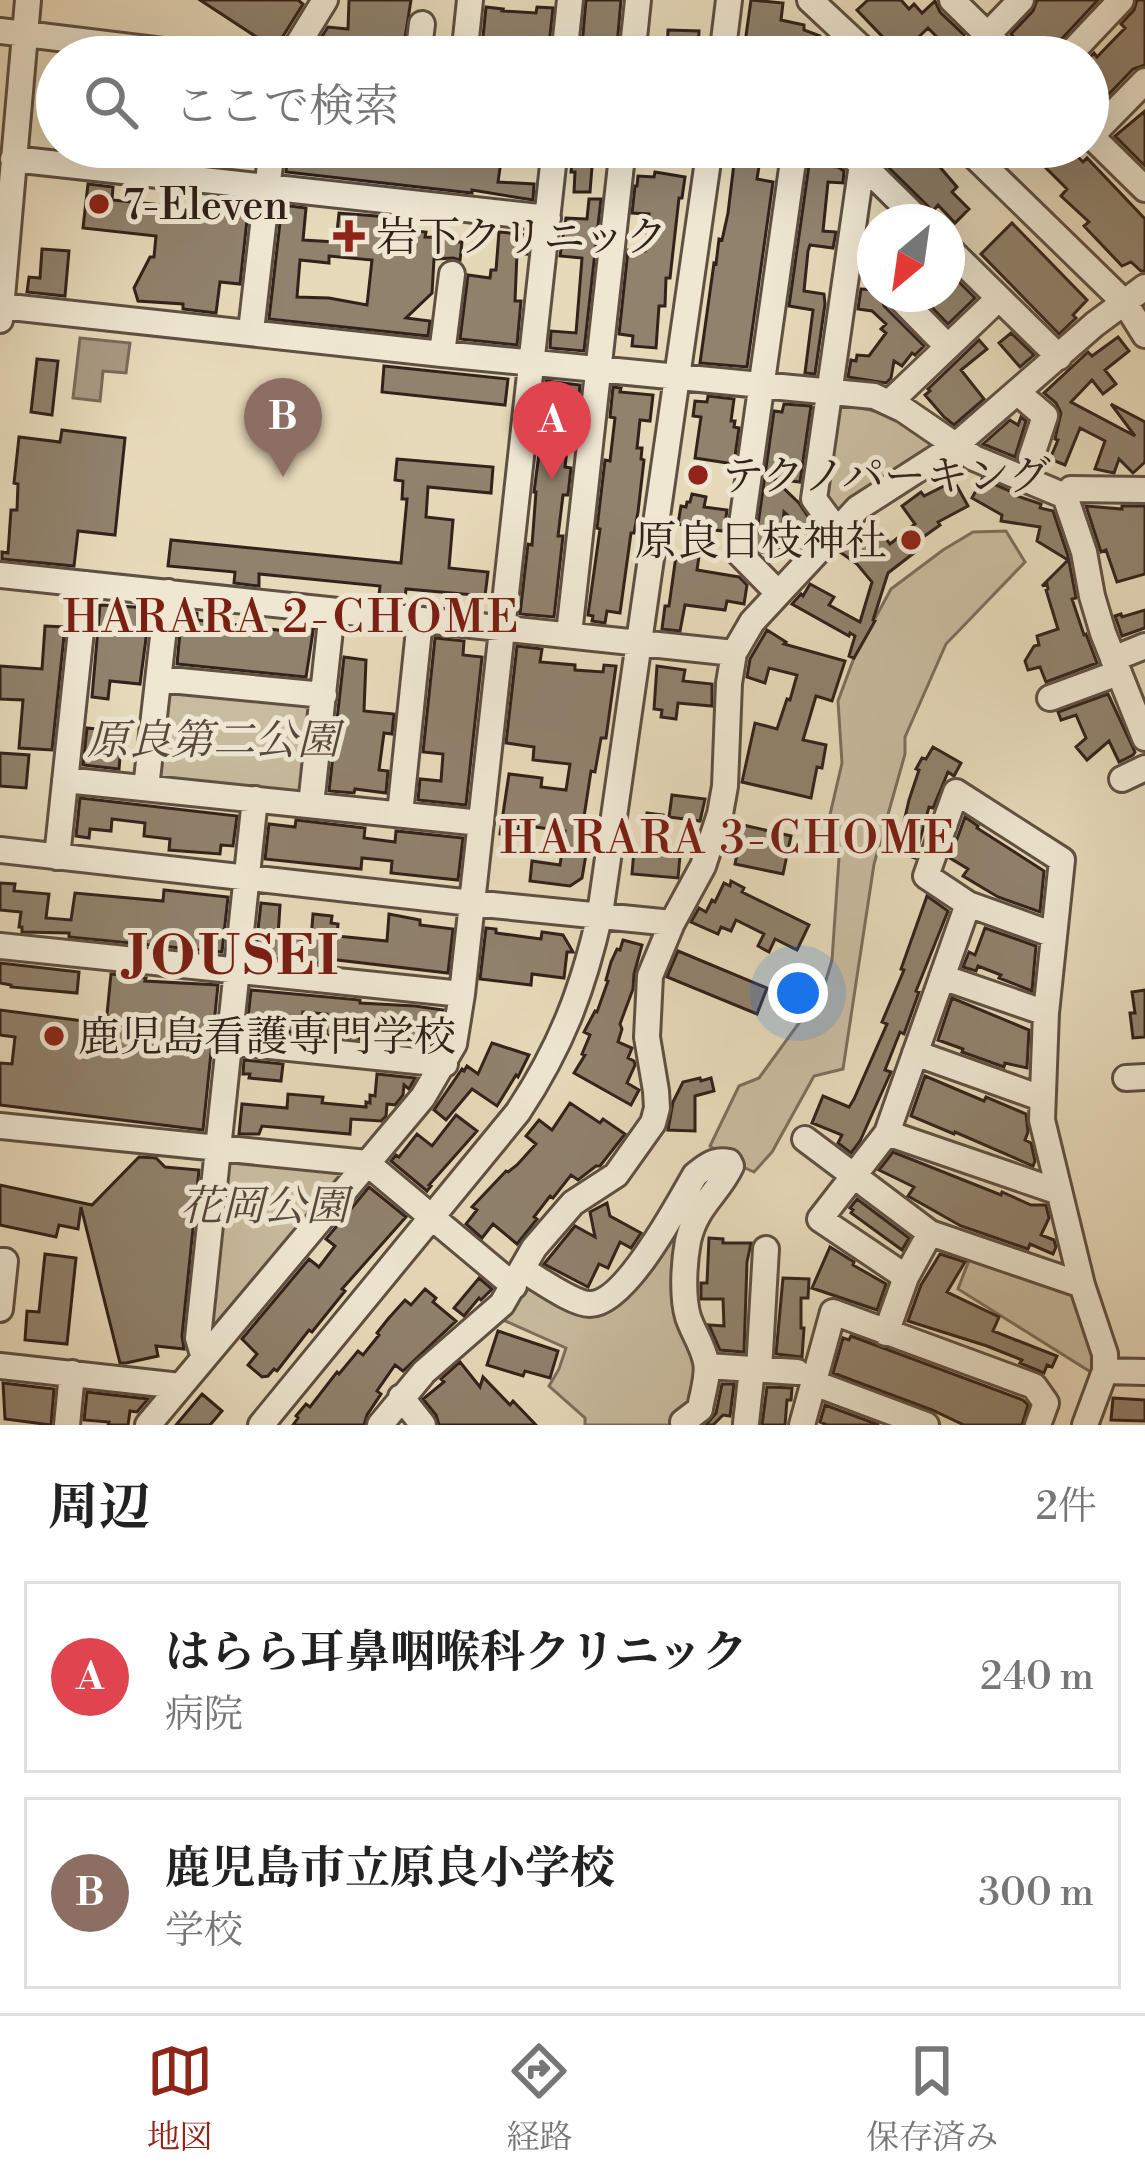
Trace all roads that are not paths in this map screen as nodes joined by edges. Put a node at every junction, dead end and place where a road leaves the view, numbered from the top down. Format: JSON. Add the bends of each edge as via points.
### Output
{"nodes":[{"id":1,"x":28,"y":0,"type":"edge"},
{"id":2,"x":325,"y":0,"type":"edge"},
{"id":3,"x":470,"y":0,"type":"edge"},
{"id":4,"x":570,"y":0,"type":"edge"},
{"id":5,"x":638,"y":0,"type":"edge"},
{"id":6,"x":730,"y":0,"type":"edge"},
{"id":7,"x":811,"y":0,"type":"edge"},
{"id":8,"x":952,"y":0,"type":"edge"},
{"id":9,"x":1021,"y":0,"type":"edge"},
{"id":10,"x":1121,"y":0,"type":"edge"},
{"id":11,"x":422,"y":24,"type":"dead end"},
{"id":12,"x":13,"y":33,"type":"edge"},
{"id":13,"x":987,"y":35,"type":"joint"},
{"id":14,"x":303,"y":36,"type":"edge"},
{"id":15,"x":421,"y":36,"type":"edge"},
{"id":16,"x":466,"y":36,"type":"edge"},
{"id":17,"x":566,"y":36,"type":"edge"},
{"id":18,"x":634,"y":36,"type":"edge"},
{"id":19,"x":725,"y":36,"type":"edge"},
{"id":20,"x":849,"y":36,"type":"edge"},
{"id":21,"x":1086,"y":36,"type":"edge"},
{"id":22,"x":1145,"y":81,"type":"edge"},
{"id":23,"x":1109,"y":115,"type":"edge"},
{"id":24,"x":1109,"y":153,"type":"edge"},
{"id":25,"x":13,"y":159,"type":"junction"},
{"id":26,"x":36,"y":162,"type":"edge"},
{"id":27,"x":92,"y":168,"type":"edge"},
{"id":28,"x":270,"y":168,"type":"edge"},
{"id":29,"x":553,"y":168,"type":"edge"},
{"id":30,"x":621,"y":168,"type":"edge"},
{"id":31,"x":707,"y":168,"type":"edge"},
{"id":32,"x":792,"y":168,"type":"edge"},
{"id":33,"x":868,"y":168,"type":"edge"},
{"id":34,"x":880,"y":168,"type":"edge"},
{"id":35,"x":989,"y":168,"type":"edge"},
{"id":36,"x":268,"y":188,"type":"junction"},
{"id":37,"x":1145,"y":188,"type":"edge"},
{"id":38,"x":907,"y":204,"type":"edge"},
{"id":39,"x":548,"y":218,"type":"junction"},
{"id":40,"x":965,"y":265,"type":"edge"},
{"id":41,"x":847,"y":270,"type":"junction"},
{"id":42,"x":857,"y":272,"type":"edge"},
{"id":43,"x":452,"y":274,"type":"dead end"},
{"id":44,"x":1135,"y":295,"type":"edge"},
{"id":45,"x":999,"y":298,"type":"junction"},
{"id":46,"x":1,"y":306,"type":"edge"},
{"id":47,"x":914,"y":312,"type":"edge"},
{"id":48,"x":0,"y":321,"type":"edge"},
{"id":49,"x":251,"y":332,"type":"junction"},
{"id":50,"x":1145,"y":335,"type":"edge"},
{"id":51,"x":947,"y":346,"type":"junction"},
{"id":52,"x":442,"y":354,"type":"junction"},
{"id":53,"x":1059,"y":357,"type":"junction"},
{"id":54,"x":531,"y":363,"type":"junction"},
{"id":55,"x":600,"y":370,"type":"junction"},
{"id":56,"x":676,"y":378,"type":"junction"},
{"id":57,"x":761,"y":386,"type":"junction"},
{"id":58,"x":830,"y":392,"type":"junction"},
{"id":59,"x":1018,"y":393,"type":"junction"},
{"id":60,"x":890,"y":402,"type":"junction"},
{"id":61,"x":956,"y":446,"type":"junction"},
{"id":62,"x":1031,"y":458,"type":"dead end"},
{"id":63,"x":1145,"y":490,"type":"edge"},
{"id":64,"x":1066,"y":496,"type":"junction"},
{"id":65,"x":836,"y":530,"type":"junction"},
{"id":66,"x":0,"y":575,"type":"edge"},
{"id":67,"x":86,"y":584,"type":"junction"},
{"id":68,"x":168,"y":592,"type":"junction"},
{"id":69,"x":778,"y":592,"type":"junction"},
{"id":70,"x":332,"y":611,"type":"junction"},
{"id":71,"x":420,"y":620,"type":"junction"},
{"id":72,"x":502,"y":630,"type":"junction"},
{"id":73,"x":569,"y":634,"type":"junction"},
{"id":74,"x":640,"y":642,"type":"junction"},
{"id":75,"x":1145,"y":646,"type":"edge"},
{"id":76,"x":734,"y":653,"type":"junction"},
{"id":77,"x":1116,"y":666,"type":"junction"},
{"id":78,"x":159,"y":679,"type":"junction"},
{"id":79,"x":324,"y":695,"type":"junction"},
{"id":80,"x":1050,"y":698,"type":"dead end"},
{"id":81,"x":1145,"y":738,"type":"edge"},
{"id":82,"x":65,"y":780,"type":"junction"},
{"id":83,"x":146,"y":788,"type":"junction"},
{"id":84,"x":255,"y":800,"type":"junction"},
{"id":85,"x":311,"y":806,"type":"junction"},
{"id":86,"x":400,"y":814,"type":"junction"},
{"id":87,"x":481,"y":823,"type":"junction"},
{"id":88,"x":0,"y":850,"type":"edge"},
{"id":89,"x":57,"y":857,"type":"junction"},
{"id":90,"x":248,"y":878,"type":"junction"},
{"id":91,"x":472,"y":903,"type":"junction"},
{"id":92,"x":968,"y":904,"type":"junction"},
{"id":93,"x":600,"y":914,"type":"junction"},
{"id":94,"x":672,"y":922,"type":"junction"},
{"id":95,"x":1054,"y":935,"type":"junction"},
{"id":96,"x":0,"y":946,"type":"edge"},
{"id":97,"x":238,"y":971,"type":"junction"},
{"id":98,"x":942,"y":977,"type":"junction"},
{"id":99,"x":462,"y":994,"type":"junction"},
{"id":100,"x":1046,"y":1013,"type":"junction"},
{"id":101,"x":231,"y":1042,"type":"junction"},
{"id":102,"x":915,"y":1053,"type":"junction"},
{"id":103,"x":445,"y":1064,"type":"junction"},
{"id":104,"x":1041,"y":1098,"type":"junction"},
{"id":105,"x":0,"y":1126,"type":"edge"},
{"id":106,"x":887,"y":1132,"type":"junction"},
{"id":107,"x":805,"y":1138,"type":"dead end"},
{"id":108,"x":220,"y":1148,"type":"junction"},
{"id":109,"x":368,"y":1163,"type":"junction"},
{"id":110,"x":854,"y":1175,"type":"junction"},
{"id":111,"x":1059,"y":1192,"type":"junction"},
{"id":112,"x":433,"y":1216,"type":"junction"},
{"id":113,"x":930,"y":1233,"type":"junction"},
{"id":114,"x":766,"y":1249,"type":"dead end"},
{"id":115,"x":0,"y":1261,"type":"edge"},
{"id":116,"x":906,"y":1277,"type":"junction"},
{"id":117,"x":519,"y":1278,"type":"junction"},
{"id":118,"x":1082,"y":1285,"type":"junction"},
{"id":119,"x":0,"y":1309,"type":"edge"},
{"id":120,"x":886,"y":1333,"type":"junction"},
{"id":121,"x":204,"y":1358,"type":"junction"},
{"id":122,"x":0,"y":1366,"type":"edge"},
{"id":123,"x":707,"y":1366,"type":"junction"},
{"id":124,"x":755,"y":1369,"type":"junction"},
{"id":125,"x":1105,"y":1371,"type":"junction"},
{"id":126,"x":1145,"y":1372,"type":"edge"},
{"id":127,"x":72,"y":1373,"type":"junction"},
{"id":128,"x":805,"y":1378,"type":"junction"},
{"id":129,"x":180,"y":1386,"type":"junction"},
{"id":130,"x":401,"y":1397,"type":"junction"},
{"id":131,"x":683,"y":1422,"type":"dead end"},
{"id":132,"x":746,"y":1423,"type":"edge"},
{"id":133,"x":67,"y":1425,"type":"edge"},
{"id":134,"x":148,"y":1425,"type":"edge"},
{"id":135,"x":261,"y":1425,"type":"edge"},
{"id":136,"x":380,"y":1425,"type":"edge"},
{"id":137,"x":423,"y":1425,"type":"edge"},
{"id":138,"x":802,"y":1425,"type":"edge"},
{"id":139,"x":926,"y":1425,"type":"edge"},
{"id":140,"x":1038,"y":1425,"type":"edge"},
{"id":141,"x":1085,"y":1425,"type":"edge"}],
"edges":[{"from":1,"to":12,"type":"street"},
{"from":2,"to":14,"type":"street"},
{"from":3,"to":16,"type":"street"},
{"from":4,"to":17,"type":"street"},
{"from":5,"to":18,"type":"street"},
{"from":6,"to":19,"type":"street"},
{"from":7,"to":20,"type":"street"},
{"from":8,"to":13,"type":"street"},
{"from":9,"to":13,"type":"street"},
{"from":10,"to":21,"type":"street"},
{"from":11,"to":15,"type":"street"},
{"from":12,"to":25,"type":"street"},
{"from":22,"to":23,"type":"street"},
{"from":24,"to":37,"type":"street"},
{"from":25,"to":26,"type":"street"},
{"from":25,"to":46,"type":"street"},
{"from":27,"to":36,"type":"street"},
{"from":28,"to":36,"type":"street"},
{"from":29,"to":39,"type":"street"},
{"from":30,"to":55,"type":"street"},
{"from":31,"to":56,"type":"street"},
{"from":32,"to":57,"type":"street"},
{"from":33,"to":41,"type":"street"},
{"from":34,"to":38,"type":"street"},
{"from":35,"to":44,"type":"street"},
{"from":36,"to":39,"type":"street"},
{"from":36,"to":49,"type":"street"},
{"from":39,"to":54,"type":"street"},
{"from":40,"to":45,"type":"street"},
{"from":41,"to":42,"type":"street"},
{"from":41,"to":58,"type":"street"},
{"from":43,"to":52,"type":"street"},
{"from":44,"to":50,"type":"street"},
{"from":44,"to":53,"type":"street"},
{"from":45,"to":51,"type":"street"},
{"from":45,"to":53,"type":"street"},
{"from":46,"to":48,"type":"street"},
{"from":46,"to":49,"type":"street"},
{"from":47,"to":51,"type":"street"},
{"from":49,"to":52,"type":"street"},
{"from":51,"to":60,"type":"street"},
{"from":52,"to":54,"type":"street"},
{"from":53,"to":59,"type":"street"},
{"from":54,"to":55,"type":"street"},
{"from":54,"to":72,"type":"street"},
{"from":55,"to":56,"type":"street"},
{"from":55,"to":73,"type":"street"},
{"from":56,"to":57,"type":"street"},
{"from":56,"to":74,"type":"street"},
{"from":57,"to":58,"type":"street"},
{"from":57,"to":69,"type":"street","via":[[738,552]]},
{"from":58,"to":60,"type":"street"},
{"from":58,"to":65,"type":"street","via":[[814,499]]},
{"from":59,"to":61,"type":"street"},
{"from":59,"to":62,"type":"street","via":[[1045,416]]},
{"from":60,"to":61,"type":"street"},
{"from":61,"to":64,"type":"street"},
{"from":61,"to":65,"type":"street"},
{"from":63,"to":64,"type":"street","via":[[1071,489]]},
{"from":64,"to":77,"type":"street"},
{"from":65,"to":69,"type":"street"},
{"from":66,"to":67,"type":"street"},
{"from":67,"to":68,"type":"street"},
{"from":67,"to":82,"type":"street"},
{"from":68,"to":70,"type":"street"},
{"from":68,"to":78,"type":"street"},
{"from":69,"to":76,"type":"street"},
{"from":70,"to":71,"type":"street"},
{"from":70,"to":79,"type":"street"},
{"from":71,"to":72,"type":"street"},
{"from":71,"to":86,"type":"street"},
{"from":72,"to":73,"type":"street"},
{"from":72,"to":87,"type":"street"},
{"from":73,"to":74,"type":"street"},
{"from":74,"to":76,"type":"street"},
{"from":74,"to":93,"type":"street"},
{"from":75,"to":77,"type":"street"},
{"from":76,"to":94,"type":"street","via":[[720,814]]},
{"from":77,"to":80,"type":"street"},
{"from":77,"to":81,"type":"street"},
{"from":78,"to":79,"type":"street"},
{"from":78,"to":83,"type":"street"},
{"from":79,"to":85,"type":"street"},
{"from":82,"to":83,"type":"street"},
{"from":82,"to":89,"type":"street"},
{"from":83,"to":84,"type":"street"},
{"from":84,"to":85,"type":"street"},
{"from":84,"to":90,"type":"street"},
{"from":85,"to":86,"type":"street"},
{"from":86,"to":87,"type":"street"},
{"from":87,"to":91,"type":"street"},
{"from":88,"to":89,"type":"street"},
{"from":89,"to":90,"type":"street"},
{"from":90,"to":91,"type":"street"},
{"from":90,"to":97,"type":"street"},
{"from":91,"to":93,"type":"street"},
{"from":91,"to":99,"type":"street"},
{"from":92,"to":95,"type":"street"},
{"from":92,"to":95,"type":"street","via":[[926,876],[956,792],[1062,860]]},
{"from":92,"to":98,"type":"street"},
{"from":93,"to":94,"type":"street"},
{"from":93,"to":112,"type":"street","via":[[547,1069]]},
{"from":94,"to":117,"type":"street","via":[[650,976],[653,1123],[616,1175],[573,1203],[534,1248]]},
{"from":95,"to":100,"type":"street"},
{"from":96,"to":97,"type":"street"},
{"from":97,"to":99,"type":"street"},
{"from":97,"to":101,"type":"street"},
{"from":98,"to":100,"type":"street"},
{"from":98,"to":102,"type":"street"},
{"from":99,"to":103,"type":"street"},
{"from":100,"to":104,"type":"street"},
{"from":101,"to":103,"type":"street"},
{"from":101,"to":108,"type":"street"},
{"from":102,"to":104,"type":"street"},
{"from":102,"to":106,"type":"street"},
{"from":103,"to":109,"type":"street"},
{"from":104,"to":111,"type":"street"},
{"from":105,"to":108,"type":"street"},
{"from":106,"to":110,"type":"street"},
{"from":106,"to":111,"type":"street"},
{"from":107,"to":110,"type":"street"},
{"from":108,"to":109,"type":"street"},
{"from":108,"to":121,"type":"street","via":[[198,1338]]},
{"from":109,"to":112,"type":"street"},
{"from":109,"to":121,"type":"street"},
{"from":110,"to":113,"type":"street"},
{"from":110,"to":116,"type":"street","via":[[820,1219]]},
{"from":111,"to":118,"type":"street"},
{"from":112,"to":117,"type":"street"},
{"from":112,"to":135,"type":"street"},
{"from":113,"to":116,"type":"street"},
{"from":113,"to":118,"type":"street"},
{"from":114,"to":124,"type":"street"},
{"from":115,"to":119,"type":"street"},
{"from":116,"to":120,"type":"street"},
{"from":117,"to":123,"type":"street","via":[[585,1304],[610,1297],[639,1266],[695,1175],[729,1162],[688,1240],[687,1314]]},
{"from":117,"to":130,"type":"street","via":[[489,1317]]},
{"from":118,"to":125,"type":"street"},
{"from":120,"to":128,"type":"street","via":[[833,1312]]},
{"from":120,"to":140,"type":"street","via":[[1034,1386],[1046,1403]]},
{"from":121,"to":129,"type":"street"},
{"from":122,"to":127,"type":"street"},
{"from":123,"to":124,"type":"street"},
{"from":123,"to":131,"type":"street","via":[[700,1409]]},
{"from":124,"to":128,"type":"street"},
{"from":124,"to":132,"type":"street"},
{"from":125,"to":126,"type":"street"},
{"from":125,"to":141,"type":"street"},
{"from":127,"to":129,"type":"street"},
{"from":127,"to":133,"type":"street"},
{"from":128,"to":138,"type":"street"},
{"from":128,"to":139,"type":"street"},
{"from":129,"to":134,"type":"street"},
{"from":130,"to":136,"type":"street"},
{"from":130,"to":137,"type":"street"}]}
